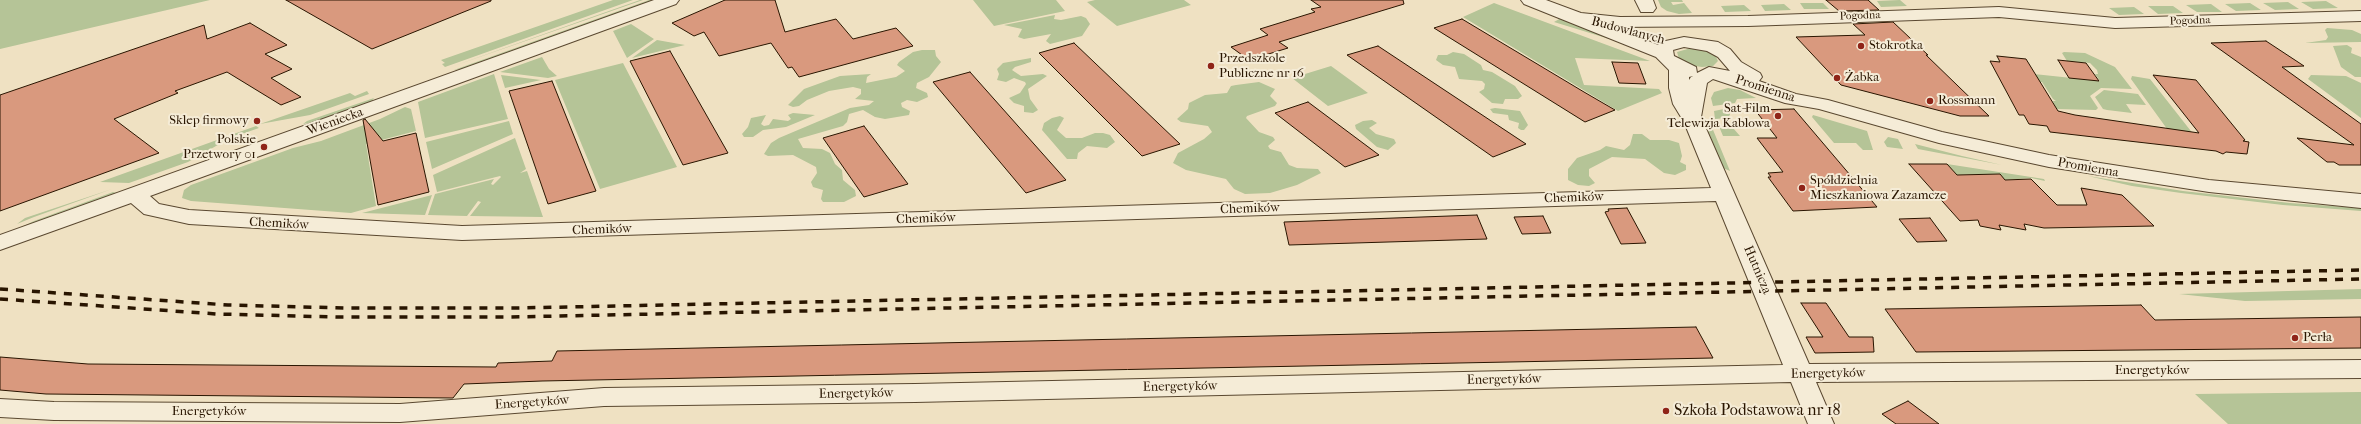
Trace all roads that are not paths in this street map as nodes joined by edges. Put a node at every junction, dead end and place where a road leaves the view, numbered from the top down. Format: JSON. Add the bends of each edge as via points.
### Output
{"nodes":[{"id":1,"x":670,"y":0,"type":"edge"},
{"id":2,"x":1530,"y":0,"type":"edge"},
{"id":3,"x":2043,"y":0,"type":"edge"},
{"id":4,"x":2026,"y":6,"type":"edge"},
{"id":5,"x":2361,"y":16,"type":"edge"},
{"id":6,"x":1578,"y":18,"type":"junction"},
{"id":7,"x":2085,"y":20,"type":"junction"},
{"id":8,"x":1724,"y":21,"type":"junction"},
{"id":9,"x":1748,"y":21,"type":"junction"},
{"id":10,"x":1675,"y":51,"type":"junction"},
{"id":11,"x":1724,"y":56,"type":"junction"},
{"id":12,"x":1709,"y":73,"type":"junction"},
{"id":13,"x":1821,"y":104,"type":"junction"},
{"id":14,"x":1692,"y":116,"type":"junction"},
{"id":15,"x":134,"y":194,"type":"junction"},
{"id":16,"x":1725,"y":194,"type":"junction"},
{"id":17,"x":2361,"y":201,"type":"edge"},
{"id":18,"x":0,"y":243,"type":"edge"},
{"id":19,"x":2361,"y":369,"type":"edge"},
{"id":20,"x":1801,"y":374,"type":"junction"},
{"id":21,"x":0,"y":408,"type":"edge"},
{"id":22,"x":466,"y":416,"type":"edge"},
{"id":23,"x":1821,"y":424,"type":"edge"}],
"edges":[{"from":1,"to":15,"type":"street","name":"Wieniecka"},
{"from":2,"to":6,"type":"street","name":"Budowlanych"},
{"from":3,"to":7,"type":"street"},
{"from":4,"to":7,"type":"street","name":"Pogodna"},
{"from":4,"to":9,"type":"street","name":"Pogodna","via":[[1976,12]]},
{"from":5,"to":7,"type":"street","name":"Pogodna","via":[[2138,23]]},
{"from":6,"to":8,"type":"street","name":"Pogodna","via":[[1605,22]]},
{"from":6,"to":10,"type":"street","name":"Budowlanych"},
{"from":8,"to":9,"type":"street","name":"Pogodna"},
{"from":8,"to":10,"type":"street","name":"Pogodna","via":[[1706,27]]},
{"from":9,"to":11,"type":"street","name":"Pogodna","via":[[1722,30],[1714,41]]},
{"from":10,"to":11,"type":"street","name":"Promienna","via":[[1705,44]]},
{"from":10,"to":12,"type":"street","name":"Promienna","via":[[1692,71]]},
{"from":10,"to":14,"type":"street","name":"Hutnicza","via":[[1683,104]]},
{"from":11,"to":12,"type":"street","via":[[1724,70]]},
{"from":11,"to":13,"type":"street","name":"Promienna","via":[[1750,76]]},
{"from":12,"to":13,"type":"street","name":"Promienna","via":[[1726,76],[1792,99]]},
{"from":12,"to":14,"type":"street","via":[[1698,81]]},
{"from":13,"to":17,"type":"street","name":"Promienna","via":[[1953,141],[2089,169],[2233,189]]},
{"from":14,"to":16,"type":"street","name":"Hutnicza"},
{"from":15,"to":16,"type":"street","name":"Chemików","via":[[146,206],[161,212],[213,220],[390,230],[527,232]]},
{"from":15,"to":18,"type":"street","name":"Wieniecka"},
{"from":16,"to":20,"type":"street","name":"Hutnicza"},
{"from":19,"to":20,"type":"street","name":"Energetyków"},
{"from":20,"to":22,"type":"street","name":"Energetyków","via":[[604,397],[530,402]]},
{"from":20,"to":23,"type":"street","name":"Hutnicza"},
{"from":21,"to":22,"type":"street","name":"Energetyków","via":[[54,411],[392,413]]}]}
